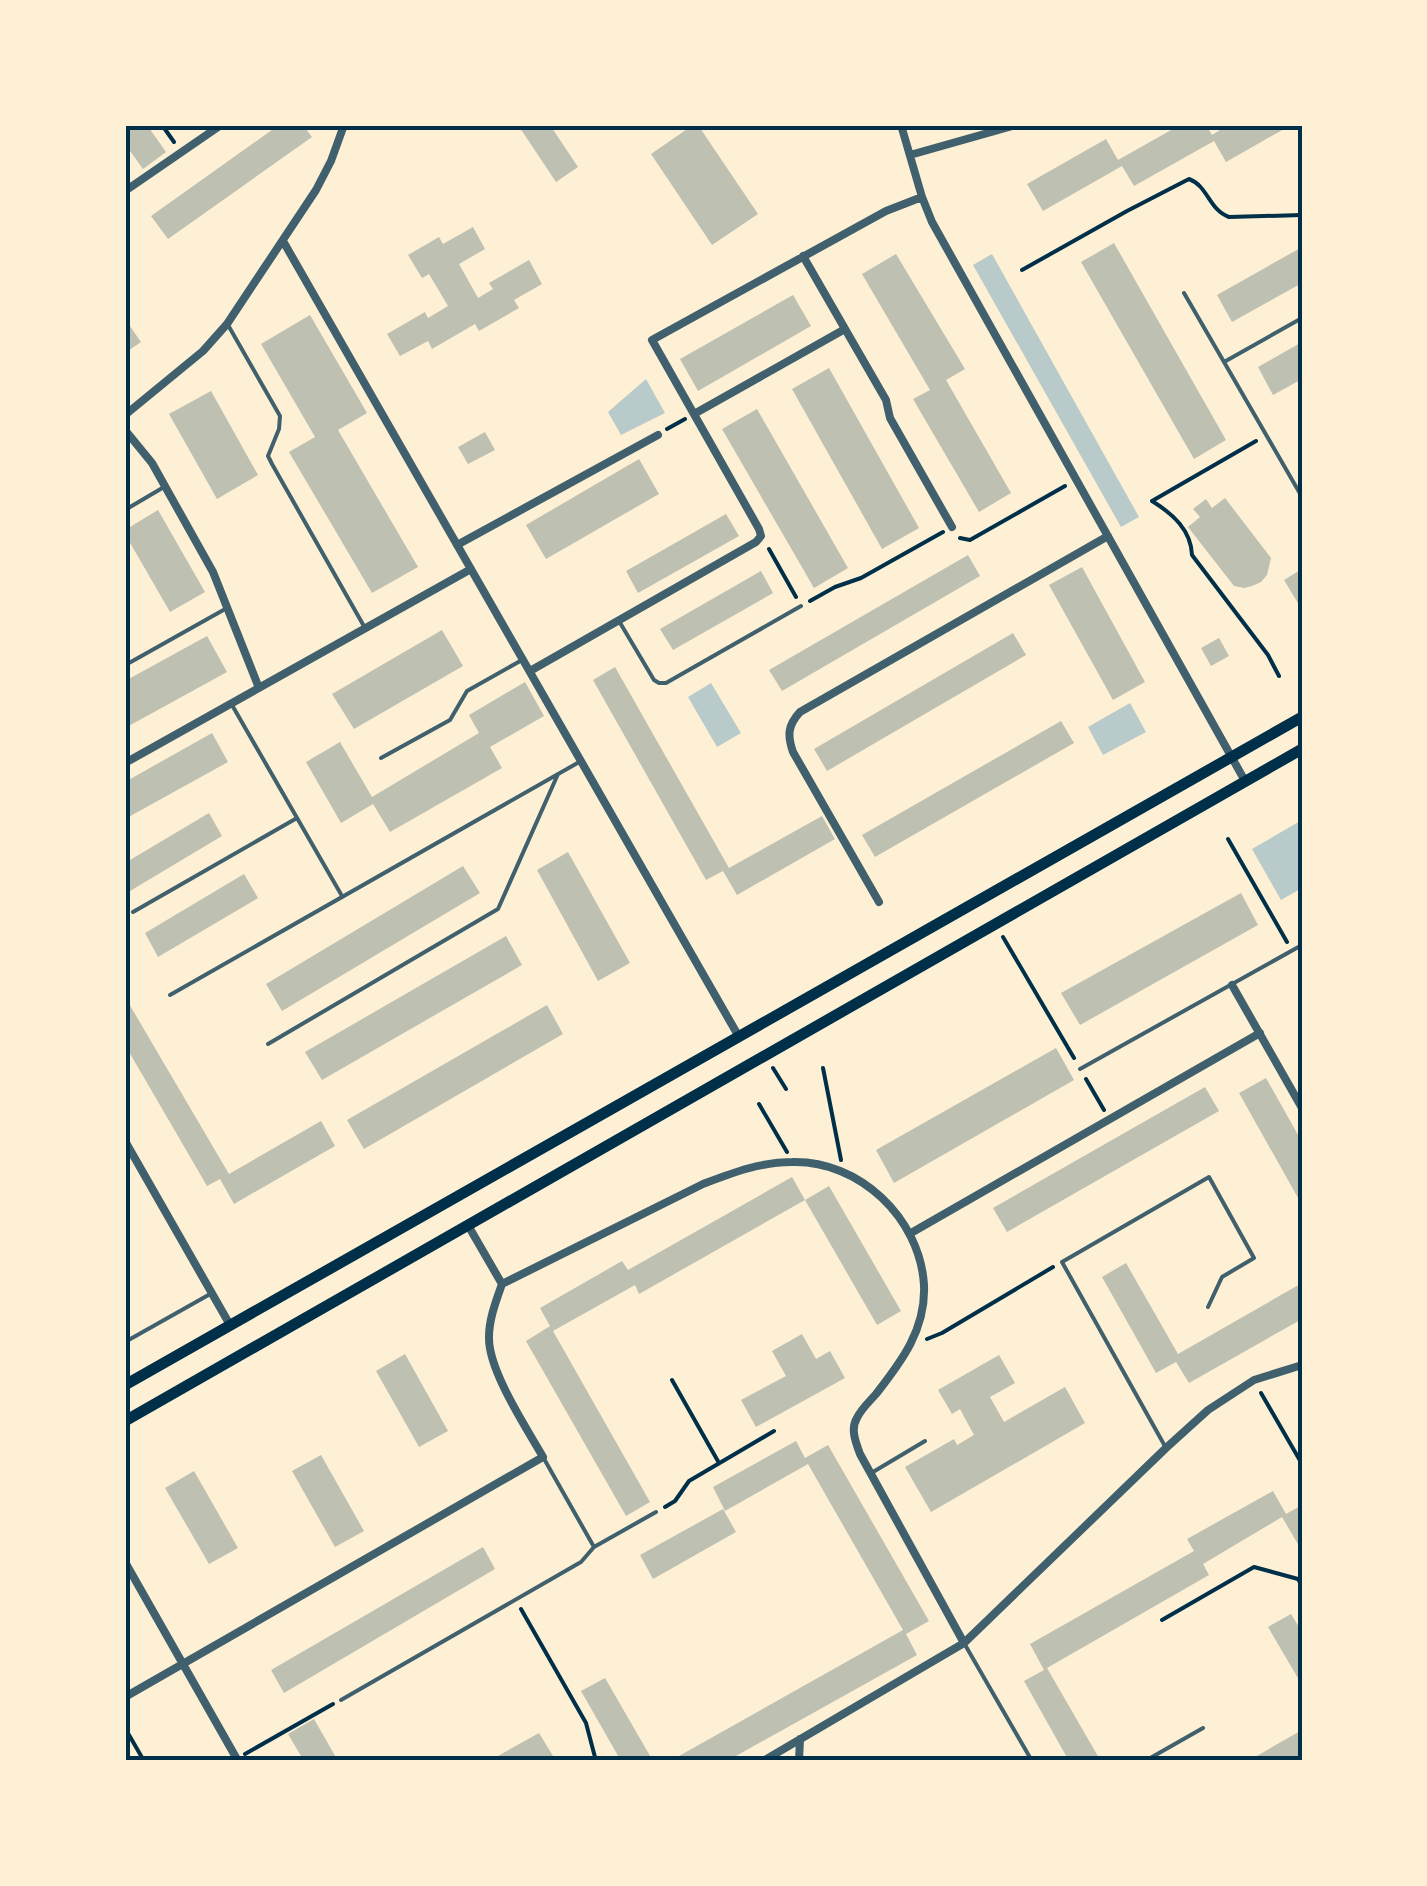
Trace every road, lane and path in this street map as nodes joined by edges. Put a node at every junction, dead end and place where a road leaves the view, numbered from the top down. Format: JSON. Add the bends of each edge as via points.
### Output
{"nodes":[{"id":1,"x":162,"y":125,"type":"edge"},
{"id":2,"x":221,"y":125,"type":"edge"},
{"id":3,"x":344,"y":125,"type":"edge"},
{"id":4,"x":901,"y":125,"type":"edge"},
{"id":5,"x":1016,"y":125,"type":"edge"},
{"id":6,"x":182,"y":153,"type":"junction"},
{"id":7,"x":910,"y":155,"type":"junction"},
{"id":8,"x":125,"y":191,"type":"edge"},
{"id":9,"x":922,"y":197,"type":"junction"},
{"id":10,"x":1302,"y":215,"type":"edge"},
{"id":11,"x":283,"y":242,"type":"junction"},
{"id":12,"x":804,"y":256,"type":"junction"},
{"id":13,"x":1022,"y":270,"type":"dead end"},
{"id":14,"x":1184,"y":293,"type":"dead end"},
{"id":15,"x":1302,"y":318,"type":"edge"},
{"id":16,"x":227,"y":324,"type":"junction"},
{"id":17,"x":846,"y":329,"type":"junction"},
{"id":18,"x":1224,"y":362,"type":"junction"},
{"id":19,"x":694,"y":414,"type":"junction"},
{"id":20,"x":125,"y":415,"type":"edge"},
{"id":21,"x":125,"y":430,"type":"edge"},
{"id":22,"x":658,"y":435,"type":"joint"},
{"id":23,"x":1266,"y":435,"type":"junction"},
{"id":24,"x":1076,"y":480,"type":"junction"},
{"id":25,"x":166,"y":486,"type":"junction"},
{"id":26,"x":1302,"y":498,"type":"edge"},
{"id":27,"x":125,"y":510,"type":"edge"},
{"id":28,"x":952,"y":527,"type":"junction"},
{"id":29,"x":761,"y":536,"type":"junction"},
{"id":30,"x":1108,"y":536,"type":"junction"},
{"id":31,"x":457,"y":545,"type":"junction"},
{"id":32,"x":471,"y":569,"type":"junction"},
{"id":33,"x":801,"y":606,"type":"junction"},
{"id":34,"x":229,"y":607,"type":"junction"},
{"id":35,"x":618,"y":620,"type":"junction"},
{"id":36,"x":366,"y":628,"type":"junction"},
{"id":37,"x":125,"y":657,"type":"edge"},
{"id":38,"x":523,"y":660,"type":"junction"},
{"id":39,"x":530,"y":671,"type":"junction"},
{"id":40,"x":1280,"y":676,"type":"dead end"},
{"id":41,"x":259,"y":688,"type":"junction"},
{"id":42,"x":231,"y":704,"type":"junction"},
{"id":43,"x":1302,"y":717,"type":"edge"},
{"id":44,"x":1302,"y":749,"type":"edge"},
{"id":45,"x":1232,"y":757,"type":"junction"},
{"id":46,"x":382,"y":758,"type":"dead end"},
{"id":47,"x":581,"y":761,"type":"junction"},
{"id":48,"x":125,"y":762,"type":"edge"},
{"id":49,"x":558,"y":774,"type":"junction"},
{"id":50,"x":1246,"y":781,"type":"junction"},
{"id":51,"x":298,"y":818,"type":"junction"},
{"id":52,"x":1228,"y":839,"type":"dead end"},
{"id":53,"x":342,"y":896,"type":"junction"},
{"id":54,"x":879,"y":902,"type":"dead end"},
{"id":55,"x":133,"y":912,"type":"dead end"},
{"id":56,"x":995,"y":924,"type":"junction"},
{"id":57,"x":1302,"y":945,"type":"edge"},
{"id":58,"x":1292,"y":951,"type":"junction"},
{"id":59,"x":1232,"y":984,"type":"junction"},
{"id":60,"x":170,"y":995,"type":"dead end"},
{"id":61,"x":1260,"y":1033,"type":"junction"},
{"id":62,"x":739,"y":1037,"type":"junction"},
{"id":63,"x":268,"y":1044,"type":"dead end"},
{"id":64,"x":766,"y":1055,"type":"junction"},
{"id":65,"x":823,"y":1068,"type":"dead end"},
{"id":66,"x":1080,"y":1069,"type":"junction"},
{"id":67,"x":786,"y":1089,"type":"dead end"},
{"id":68,"x":759,"y":1104,"type":"dead end"},
{"id":69,"x":1302,"y":1108,"type":"edge"},
{"id":70,"x":1109,"y":1118,"type":"junction"},
{"id":71,"x":125,"y":1140,"type":"edge"},
{"id":72,"x":793,"y":1162,"type":"junction"},
{"id":73,"x":843,"y":1170,"type":"junction"},
{"id":74,"x":468,"y":1226,"type":"junction"},
{"id":75,"x":911,"y":1233,"type":"junction"},
{"id":76,"x":1062,"y":1262,"type":"junction"},
{"id":77,"x":502,"y":1284,"type":"junction"},
{"id":78,"x":212,"y":1293,"type":"junction"},
{"id":79,"x":1208,"y":1307,"type":"dead end"},
{"id":80,"x":230,"y":1325,"type":"junction"},
{"id":81,"x":914,"y":1340,"type":"junction"},
{"id":82,"x":125,"y":1342,"type":"edge"},
{"id":83,"x":1302,"y":1365,"type":"edge"},
{"id":84,"x":672,"y":1380,"type":"dead end"},
{"id":85,"x":1254,"y":1380,"type":"junction"},
{"id":86,"x":125,"y":1385,"type":"edge"},
{"id":87,"x":125,"y":1421,"type":"edge"},
{"id":88,"x":774,"y":1430,"type":"dead end"},
{"id":89,"x":925,"y":1441,"type":"dead end"},
{"id":90,"x":1166,"y":1448,"type":"junction"},
{"id":91,"x":543,"y":1457,"type":"junction"},
{"id":92,"x":719,"y":1463,"type":"junction"},
{"id":93,"x":1302,"y":1464,"type":"edge"},
{"id":94,"x":870,"y":1474,"type":"junction"},
{"id":95,"x":656,"y":1512,"type":"joint"},
{"id":96,"x":594,"y":1547,"type":"junction"},
{"id":97,"x":125,"y":1562,"type":"edge"},
{"id":98,"x":1302,"y":1586,"type":"edge"},
{"id":99,"x":516,"y":1600,"type":"junction"},
{"id":100,"x":1162,"y":1620,"type":"dead end"},
{"id":101,"x":964,"y":1643,"type":"junction"},
{"id":102,"x":184,"y":1664,"type":"junction"},
{"id":103,"x":125,"y":1697,"type":"edge"},
{"id":104,"x":341,"y":1700,"type":"joint"},
{"id":105,"x":125,"y":1728,"type":"edge"},
{"id":106,"x":1202,"y":1728,"type":"dead end"},
{"id":107,"x":800,"y":1740,"type":"junction"},
{"id":108,"x":238,"y":1760,"type":"edge"},
{"id":109,"x":144,"y":1761,"type":"edge"},
{"id":110,"x":596,"y":1761,"type":"edge"},
{"id":111,"x":763,"y":1761,"type":"edge"},
{"id":112,"x":799,"y":1761,"type":"edge"},
{"id":113,"x":1032,"y":1761,"type":"edge"},
{"id":114,"x":1145,"y":1761,"type":"edge"}],
"edges":[{"from":1,"to":6,"type":"path"},
{"from":2,"to":6,"type":"street"},
{"from":3,"to":11,"type":"street","via":[[324,176]]},
{"from":4,"to":7,"type":"street"},
{"from":5,"to":7,"type":"street"},
{"from":6,"to":8,"type":"street"},
{"from":7,"to":9,"type":"street"},
{"from":9,"to":12,"type":"street"},
{"from":9,"to":24,"type":"street"},
{"from":10,"to":13,"type":"path","via":[[1229,217],[1189,179]]},
{"from":11,"to":16,"type":"street"},
{"from":11,"to":31,"type":"street"},
{"from":12,"to":17,"type":"street"},
{"from":12,"to":19,"type":"street","via":[[652,340]]},
{"from":14,"to":18,"type":"lane"},
{"from":15,"to":18,"type":"lane"},
{"from":16,"to":20,"type":"street"},
{"from":16,"to":36,"type":"lane","via":[[280,416],[268,456]]},
{"from":17,"to":19,"type":"street"},
{"from":17,"to":28,"type":"street"},
{"from":18,"to":23,"type":"lane"},
{"from":19,"to":22,"type":"path"},
{"from":19,"to":29,"type":"street"},
{"from":21,"to":25,"type":"street"},
{"from":22,"to":31,"type":"street"},
{"from":23,"to":26,"type":"lane"},
{"from":23,"to":40,"type":"path","via":[[1152,501],[1192,540],[1192,555]]},
{"from":24,"to":28,"type":"path","via":[[970,540]]},
{"from":24,"to":30,"type":"street"},
{"from":25,"to":27,"type":"lane"},
{"from":25,"to":34,"type":"street"},
{"from":28,"to":33,"type":"path"},
{"from":29,"to":33,"type":"path"},
{"from":29,"to":35,"type":"street"},
{"from":30,"to":45,"type":"street"},
{"from":30,"to":54,"type":"street","via":[[800,712],[789,729],[793,752]]},
{"from":31,"to":32,"type":"street"},
{"from":32,"to":36,"type":"street"},
{"from":32,"to":38,"type":"street"},
{"from":33,"to":35,"type":"lane","via":[[658,684]]},
{"from":34,"to":37,"type":"lane","via":[[129,663]]},
{"from":34,"to":41,"type":"street"},
{"from":35,"to":39,"type":"street"},
{"from":36,"to":41,"type":"street"},
{"from":38,"to":39,"type":"street"},
{"from":38,"to":46,"type":"lane","via":[[468,691],[450,720]]},
{"from":39,"to":47,"type":"street"},
{"from":41,"to":42,"type":"street"},
{"from":42,"to":48,"type":"street"},
{"from":42,"to":51,"type":"lane"},
{"from":43,"to":45,"type":"main road"},
{"from":44,"to":50,"type":"main road"},
{"from":45,"to":50,"type":"street"},
{"from":45,"to":62,"type":"main road"},
{"from":47,"to":49,"type":"lane"},
{"from":47,"to":62,"type":"street"},
{"from":49,"to":53,"type":"lane"},
{"from":49,"to":63,"type":"lane","via":[[498,909]]},
{"from":50,"to":56,"type":"main road"},
{"from":51,"to":53,"type":"lane"},
{"from":51,"to":55,"type":"lane"},
{"from":52,"to":58,"type":"path"},
{"from":53,"to":60,"type":"lane"},
{"from":56,"to":64,"type":"main road"},
{"from":56,"to":66,"type":"path"},
{"from":57,"to":58,"type":"lane"},
{"from":58,"to":59,"type":"lane"},
{"from":59,"to":61,"type":"street"},
{"from":59,"to":66,"type":"lane"},
{"from":61,"to":69,"type":"street"},
{"from":61,"to":70,"type":"street"},
{"from":62,"to":80,"type":"main road"},
{"from":64,"to":67,"type":"path"},
{"from":64,"to":74,"type":"main road"},
{"from":65,"to":73,"type":"path"},
{"from":66,"to":70,"type":"path"},
{"from":68,"to":72,"type":"path"},
{"from":70,"to":75,"type":"street"},
{"from":71,"to":78,"type":"street"},
{"from":72,"to":73,"type":"street"},
{"from":72,"to":77,"type":"street","via":[[703,1184]]},
{"from":73,"to":75,"type":"street","via":[[890,1205]]},
{"from":74,"to":77,"type":"street"},
{"from":74,"to":87,"type":"main road"},
{"from":75,"to":81,"type":"street","via":[[924,1280]]},
{"from":76,"to":79,"type":"lane","via":[[1209,1177],[1254,1258],[1222,1277]]},
{"from":76,"to":81,"type":"path","via":[[942,1334]]},
{"from":76,"to":90,"type":"lane"},
{"from":77,"to":91,"type":"street","via":[[489,1349]]},
{"from":78,"to":80,"type":"street"},
{"from":78,"to":82,"type":"lane"},
{"from":80,"to":86,"type":"main road"},
{"from":81,"to":94,"type":"street","via":[[855,1419],[854,1435]]},
{"from":83,"to":85,"type":"street"},
{"from":84,"to":92,"type":"path"},
{"from":85,"to":90,"type":"street"},
{"from":85,"to":93,"type":"path"},
{"from":88,"to":92,"type":"path"},
{"from":89,"to":94,"type":"lane"},
{"from":90,"to":101,"type":"street"},
{"from":91,"to":96,"type":"lane"},
{"from":91,"to":102,"type":"street"},
{"from":92,"to":95,"type":"path"},
{"from":94,"to":101,"type":"street"},
{"from":95,"to":96,"type":"lane"},
{"from":96,"to":99,"type":"lane","via":[[582,1562]]},
{"from":97,"to":102,"type":"street"},
{"from":98,"to":100,"type":"path","via":[[1298,1579],[1254,1567]]},
{"from":99,"to":104,"type":"lane"},
{"from":99,"to":110,"type":"path","via":[[586,1722]]},
{"from":101,"to":107,"type":"street"},
{"from":101,"to":113,"type":"lane"},
{"from":102,"to":103,"type":"street"},
{"from":102,"to":108,"type":"street"},
{"from":104,"to":108,"type":"path"},
{"from":105,"to":109,"type":"path"},
{"from":106,"to":114,"type":"lane"},
{"from":107,"to":111,"type":"street"},
{"from":107,"to":112,"type":"street"}]}
